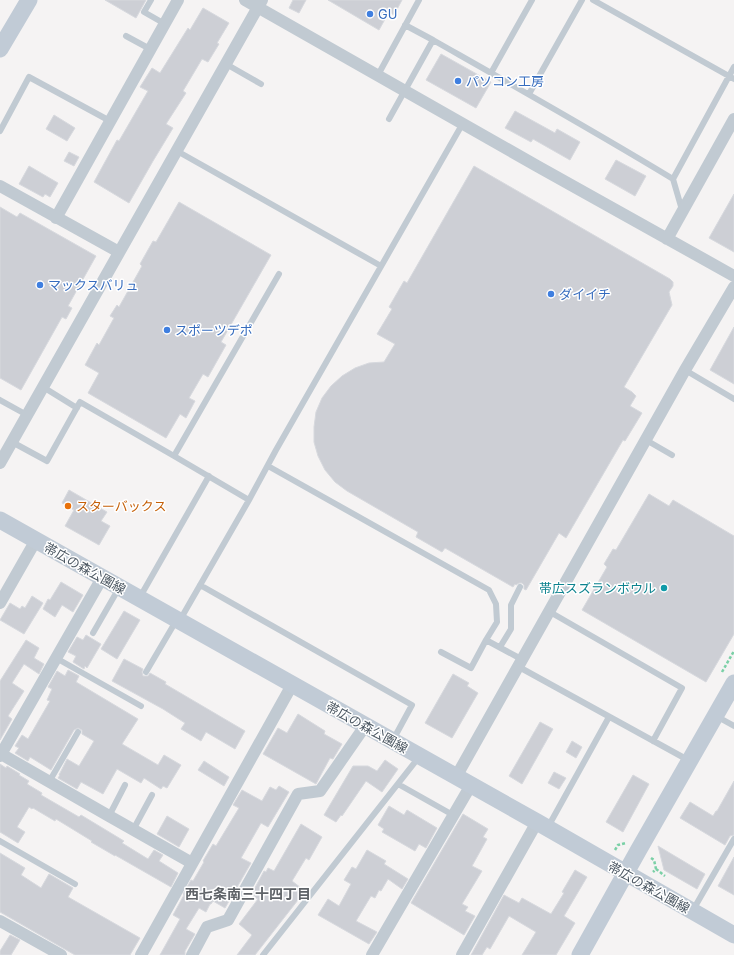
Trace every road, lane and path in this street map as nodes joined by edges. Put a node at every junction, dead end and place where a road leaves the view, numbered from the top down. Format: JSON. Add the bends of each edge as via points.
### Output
{"nodes":[{"id":1,"x":29,"y":0,"type":"edge"},
{"id":2,"x":151,"y":0,"type":"edge"},
{"id":3,"x":178,"y":0,"type":"edge"},
{"id":4,"x":245,"y":0,"type":"edge"},
{"id":5,"x":419,"y":0,"type":"edge"},
{"id":6,"x":532,"y":0,"type":"edge"},
{"id":7,"x":582,"y":0,"type":"edge"},
{"id":8,"x":593,"y":0,"type":"edge"},
{"id":9,"x":260,"y":4,"type":"edge"},
{"id":10,"x":165,"y":24,"type":"junction"},
{"id":11,"x":405,"y":25,"type":"junction"},
{"id":12,"x":126,"y":36,"type":"dead end"},
{"id":13,"x":433,"y":40,"type":"junction"},
{"id":14,"x":0,"y":49,"type":"edge"},
{"id":15,"x":150,"y":49,"type":"junction"},
{"id":16,"x":226,"y":64,"type":"junction"},
{"id":17,"x":734,"y":67,"type":"edge"},
{"id":18,"x":491,"y":73,"type":"junction"},
{"id":19,"x":378,"y":75,"type":"junction"},
{"id":20,"x":732,"y":78,"type":"edge"},
{"id":21,"x":261,"y":84,"type":"dead end"},
{"id":22,"x":404,"y":90,"type":"junction"},
{"id":23,"x":529,"y":94,"type":"junction"},
{"id":24,"x":389,"y":118,"type":"dead end"},
{"id":25,"x":734,"y":119,"type":"edge"},
{"id":26,"x":110,"y":121,"type":"junction"},
{"id":27,"x":463,"y":123,"type":"junction"},
{"id":28,"x":0,"y":131,"type":"edge"},
{"id":29,"x":176,"y":151,"type":"junction"},
{"id":30,"x":673,"y":179,"type":"junction"},
{"id":31,"x":0,"y":186,"type":"edge"},
{"id":32,"x":682,"y":212,"type":"junction"},
{"id":33,"x":56,"y":218,"type":"junction"},
{"id":34,"x":667,"y":238,"type":"junction"},
{"id":35,"x":119,"y":252,"type":"junction"},
{"id":36,"x":382,"y":266,"type":"junction"},
{"id":37,"x":279,"y":274,"type":"dead end"},
{"id":38,"x":734,"y":276,"type":"edge"},
{"id":39,"x":734,"y":287,"type":"edge"},
{"id":40,"x":685,"y":370,"type":"junction"},
{"id":41,"x":43,"y":387,"type":"junction"},
{"id":42,"x":734,"y":399,"type":"edge"},
{"id":43,"x":0,"y":400,"type":"edge"},
{"id":44,"x":77,"y":408,"type":"junction"},
{"id":45,"x":27,"y":415,"type":"junction"},
{"id":46,"x":646,"y":440,"type":"junction"},
{"id":47,"x":12,"y":442,"type":"junction"},
{"id":48,"x":672,"y":455,"type":"dead end"},
{"id":49,"x":174,"y":456,"type":"junction"},
{"id":50,"x":0,"y":463,"type":"edge"},
{"id":51,"x":268,"y":466,"type":"junction"},
{"id":52,"x":209,"y":476,"type":"junction"},
{"id":53,"x":249,"y":500,"type":"junction"},
{"id":54,"x":0,"y":520,"type":"edge"},
{"id":55,"x":36,"y":540,"type":"junction"},
{"id":56,"x":102,"y":578,"type":"junction"},
{"id":57,"x":200,"y":585,"type":"junction"},
{"id":58,"x":119,"y":587,"type":"junction"},
{"id":59,"x":520,"y":587,"type":"dead end"},
{"id":60,"x":139,"y":599,"type":"junction"},
{"id":61,"x":0,"y":603,"type":"edge"},
{"id":62,"x":550,"y":612,"type":"junction"},
{"id":63,"x":178,"y":621,"type":"junction"},
{"id":64,"x":92,"y":633,"type":"dead end"},
{"id":65,"x":486,"y":640,"type":"junction"},
{"id":66,"x":500,"y":647,"type":"junction"},
{"id":67,"x":441,"y":652,"type":"dead end"},
{"id":68,"x":56,"y":658,"type":"junction"},
{"id":69,"x":521,"y":664,"type":"junction"},
{"id":70,"x":146,"y":672,"type":"dead end"},
{"id":71,"x":734,"y":683,"type":"edge"},
{"id":72,"x":292,"y":685,"type":"junction"},
{"id":73,"x":141,"y":706,"type":"dead end"},
{"id":74,"x":715,"y":716,"type":"junction"},
{"id":75,"x":610,"y":717,"type":"junction"},
{"id":76,"x":365,"y":726,"type":"junction"},
{"id":77,"x":734,"y":726,"type":"edge"},
{"id":78,"x":78,"y":732,"type":"dead end"},
{"id":79,"x":392,"y":741,"type":"junction"},
{"id":80,"x":653,"y":741,"type":"junction"},
{"id":81,"x":1,"y":751,"type":"edge"},
{"id":82,"x":419,"y":757,"type":"junction"},
{"id":83,"x":689,"y":761,"type":"junction"},
{"id":84,"x":464,"y":781,"type":"junction"},
{"id":85,"x":49,"y":782,"type":"junction"},
{"id":86,"x":398,"y":784,"type":"junction"},
{"id":87,"x":125,"y":786,"type":"dead end"},
{"id":88,"x":152,"y":795,"type":"dead end"},
{"id":89,"x":453,"y":815,"type":"junction"},
{"id":90,"x":109,"y":816,"type":"junction"},
{"id":91,"x":542,"y":825,"type":"junction"},
{"id":92,"x":133,"y":830,"type":"junction"},
{"id":93,"x":734,"y":839,"type":"edge"},
{"id":94,"x":0,"y":841,"type":"edge"},
{"id":95,"x":192,"y":863,"type":"junction"},
{"id":96,"x":626,"y":873,"type":"junction"},
{"id":97,"x":76,"y":884,"type":"dead end"},
{"id":98,"x":693,"y":911,"type":"junction"},
{"id":99,"x":0,"y":921,"type":"edge"},
{"id":100,"x":734,"y":935,"type":"edge"},
{"id":101,"x":61,"y":955,"type":"edge"},
{"id":102,"x":141,"y":955,"type":"edge"},
{"id":103,"x":192,"y":955,"type":"edge"},
{"id":104,"x":263,"y":955,"type":"edge"},
{"id":105,"x":372,"y":955,"type":"edge"},
{"id":106,"x":462,"y":955,"type":"edge"},
{"id":107,"x":580,"y":955,"type":"edge"}],
"edges":[{"from":1,"to":14,"type":"main road"},
{"from":2,"to":10,"type":"lane","via":[[144,12]]},
{"from":3,"to":10,"type":"street"},
{"from":4,"to":9,"type":"street"},
{"from":5,"to":11,"type":"lane"},
{"from":6,"to":18,"type":"lane"},
{"from":7,"to":23,"type":"lane"},
{"from":8,"to":20,"type":"lane"},
{"from":9,"to":16,"type":"street"},
{"from":9,"to":19,"type":"street"},
{"from":10,"to":15,"type":"street"},
{"from":11,"to":13,"type":"lane"},
{"from":11,"to":19,"type":"lane"},
{"from":12,"to":15,"type":"lane"},
{"from":13,"to":18,"type":"lane"},
{"from":13,"to":22,"type":"lane"},
{"from":15,"to":26,"type":"street"},
{"from":16,"to":21,"type":"lane"},
{"from":16,"to":29,"type":"street"},
{"from":17,"to":20,"type":"lane"},
{"from":18,"to":23,"type":"lane"},
{"from":19,"to":22,"type":"street"},
{"from":20,"to":30,"type":"lane"},
{"from":22,"to":24,"type":"lane"},
{"from":22,"to":27,"type":"street"},
{"from":23,"to":30,"type":"lane"},
{"from":25,"to":32,"type":"street"},
{"from":26,"to":28,"type":"lane","via":[[29,77]]},
{"from":26,"to":33,"type":"street"},
{"from":27,"to":34,"type":"street"},
{"from":27,"to":36,"type":"lane"},
{"from":29,"to":35,"type":"street"},
{"from":29,"to":36,"type":"lane"},
{"from":30,"to":32,"type":"lane"},
{"from":31,"to":33,"type":"street"},
{"from":32,"to":34,"type":"street"},
{"from":33,"to":35,"type":"street"},
{"from":34,"to":38,"type":"street"},
{"from":35,"to":41,"type":"street"},
{"from":36,"to":51,"type":"lane"},
{"from":37,"to":49,"type":"lane"},
{"from":39,"to":40,"type":"street"},
{"from":40,"to":42,"type":"lane"},
{"from":40,"to":46,"type":"street"},
{"from":41,"to":44,"type":"lane"},
{"from":41,"to":45,"type":"street"},
{"from":43,"to":45,"type":"lane"},
{"from":44,"to":47,"type":"lane","via":[[47,461]]},
{"from":44,"to":49,"type":"lane","via":[[80,402]]},
{"from":45,"to":47,"type":"street"},
{"from":46,"to":48,"type":"lane"},
{"from":46,"to":62,"type":"street"},
{"from":47,"to":50,"type":"street"},
{"from":49,"to":52,"type":"lane"},
{"from":51,"to":53,"type":"lane"},
{"from":51,"to":65,"type":"lane","via":[[489,590],[496,604],[497,622]]},
{"from":52,"to":53,"type":"lane"},
{"from":52,"to":60,"type":"lane"},
{"from":53,"to":57,"type":"lane"},
{"from":54,"to":55,"type":"main road","name":"帯広の森公園線"},
{"from":55,"to":56,"type":"main road","name":"帯広の森公園線"},
{"from":55,"to":61,"type":"street"},
{"from":56,"to":58,"type":"main road","name":"帯広の森公園線"},
{"from":56,"to":68,"type":"street"},
{"from":57,"to":63,"type":"lane"},
{"from":57,"to":79,"type":"lane","via":[[412,705]]},
{"from":58,"to":60,"type":"main road","name":"帯広の森公園線"},
{"from":58,"to":64,"type":"lane"},
{"from":59,"to":66,"type":"lane","via":[[512,606],[511,629]]},
{"from":60,"to":63,"type":"main road","name":"帯広の森公園線"},
{"from":62,"to":69,"type":"street"},
{"from":62,"to":80,"type":"lane","via":[[682,688]]},
{"from":63,"to":70,"type":"lane"},
{"from":63,"to":72,"type":"main road","name":"帯広の森公園線"},
{"from":65,"to":66,"type":"lane"},
{"from":65,"to":67,"type":"lane","via":[[471,668]]},
{"from":66,"to":69,"type":"lane"},
{"from":68,"to":73,"type":"lane"},
{"from":68,"to":81,"type":"street"},
{"from":69,"to":75,"type":"lane"},
{"from":69,"to":84,"type":"street"},
{"from":71,"to":74,"type":"main road"},
{"from":72,"to":76,"type":"main road","name":"帯広の森公園線"},
{"from":72,"to":95,"type":"street"},
{"from":74,"to":77,"type":"lane"},
{"from":74,"to":83,"type":"main road"},
{"from":75,"to":80,"type":"lane"},
{"from":75,"to":91,"type":"lane"},
{"from":76,"to":79,"type":"main road","name":"帯広の森公園線"},
{"from":76,"to":103,"type":"street","via":[[320,791],[298,794],[228,920],[207,927]]},
{"from":78,"to":85,"type":"lane"},
{"from":79,"to":82,"type":"main road","name":"帯広の森公園線"},
{"from":80,"to":83,"type":"lane"},
{"from":81,"to":85,"type":"street"},
{"from":82,"to":84,"type":"main road","name":"帯広の森公園線"},
{"from":82,"to":86,"type":"lane"},
{"from":83,"to":96,"type":"main road"},
{"from":84,"to":89,"type":"street"},
{"from":84,"to":91,"type":"main road","name":"帯広の森公園線"},
{"from":85,"to":90,"type":"street"},
{"from":86,"to":89,"type":"lane"},
{"from":86,"to":104,"type":"lane"},
{"from":87,"to":90,"type":"lane"},
{"from":88,"to":92,"type":"lane"},
{"from":89,"to":105,"type":"street"},
{"from":90,"to":92,"type":"street"},
{"from":91,"to":96,"type":"main road","name":"帯広の森公園線"},
{"from":91,"to":106,"type":"street"},
{"from":92,"to":95,"type":"street"},
{"from":93,"to":98,"type":"lane"},
{"from":94,"to":97,"type":"lane"},
{"from":95,"to":102,"type":"street"},
{"from":96,"to":98,"type":"main road","name":"帯広の森公園線"},
{"from":96,"to":107,"type":"main road"},
{"from":98,"to":100,"type":"main road","name":"帯広の森公園線"},
{"from":99,"to":101,"type":"street"}]}
